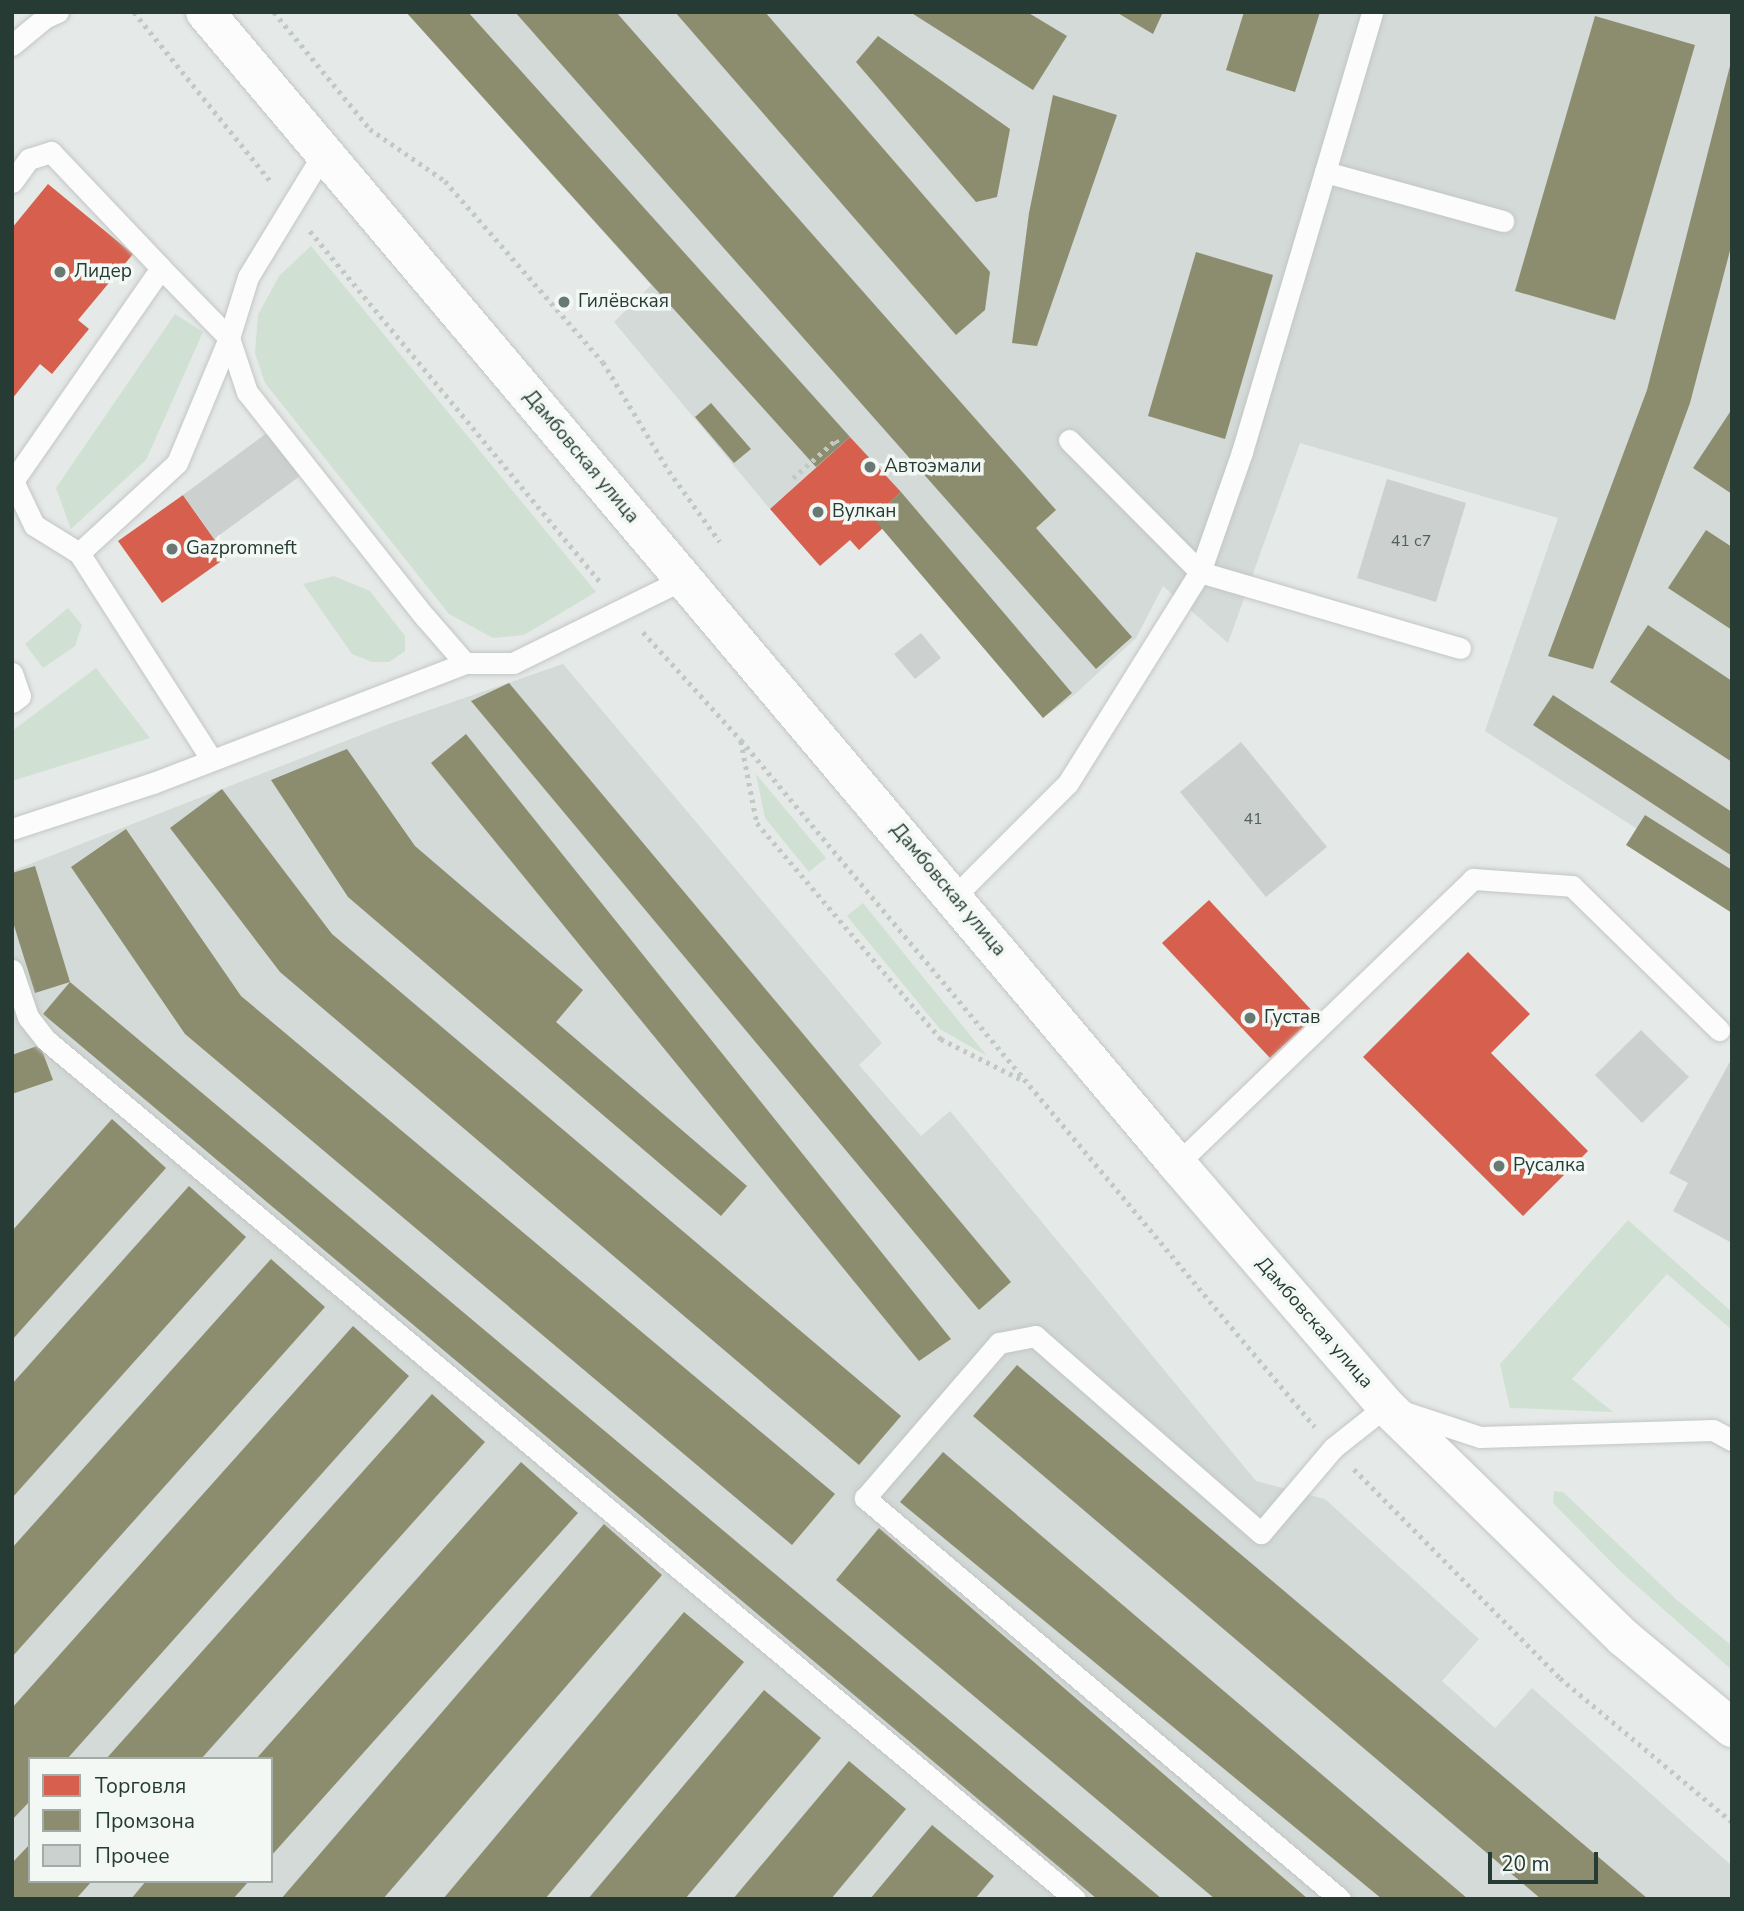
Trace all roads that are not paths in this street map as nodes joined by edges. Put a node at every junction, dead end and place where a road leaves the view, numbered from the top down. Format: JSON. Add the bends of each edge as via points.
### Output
{"nodes":[{"id":1,"x":58,"y":12,"type":"edge"},
{"id":2,"x":205,"y":12,"type":"edge"},
{"id":3,"x":1373,"y":12,"type":"edge"},
{"id":4,"x":12,"y":45,"type":"edge"},
{"id":5,"x":323,"y":154,"type":"junction"},
{"id":6,"x":1325,"y":172,"type":"junction"},
{"id":7,"x":12,"y":182,"type":"edge"},
{"id":8,"x":1503,"y":221,"type":"dead end"},
{"id":9,"x":161,"y":268,"type":"junction"},
{"id":10,"x":229,"y":338,"type":"junction"},
{"id":11,"x":1069,"y":440,"type":"dead end"},
{"id":12,"x":79,"y":553,"type":"junction"},
{"id":13,"x":1200,"y":572,"type":"junction"},
{"id":14,"x":684,"y":579,"type":"junction"},
{"id":15,"x":1460,"y":648,"type":"dead end"},
{"id":16,"x":465,"y":663,"type":"junction"},
{"id":17,"x":12,"y":673,"type":"edge"},
{"id":18,"x":12,"y":702,"type":"edge"},
{"id":19,"x":212,"y":760,"type":"junction"},
{"id":20,"x":12,"y":829,"type":"edge"},
{"id":21,"x":954,"y":897,"type":"junction"},
{"id":22,"x":12,"y":970,"type":"edge"},
{"id":23,"x":1719,"y":1030,"type":"dead end"},
{"id":24,"x":1177,"y":1164,"type":"junction"},
{"id":25,"x":1386,"y":1406,"type":"junction"},
{"id":26,"x":1732,"y":1440,"type":"edge"},
{"id":27,"x":1732,"y":1728,"type":"edge"},
{"id":28,"x":1075,"y":1899,"type":"edge"},
{"id":29,"x":1340,"y":1899,"type":"edge"}],
"edges":[{"from":1,"to":4,"type":"lane"},
{"from":2,"to":5,"type":"main road","name":"Дамбовская улица"},
{"from":3,"to":6,"type":"lane"},
{"from":5,"to":10,"type":"lane","via":[[248,277]]},
{"from":5,"to":14,"type":"main road","name":"Дамбовская улица"},
{"from":6,"to":8,"type":"lane"},
{"from":6,"to":13,"type":"lane","via":[[1242,452]]},
{"from":7,"to":9,"type":"lane","via":[[29,159],[51,152]]},
{"from":9,"to":10,"type":"lane"},
{"from":9,"to":12,"type":"lane","via":[[13,481],[34,524]]},
{"from":10,"to":12,"type":"lane","via":[[177,463]]},
{"from":10,"to":16,"type":"lane","via":[[247,392]]},
{"from":11,"to":13,"type":"lane"},
{"from":12,"to":19,"type":"lane"},
{"from":13,"to":15,"type":"lane"},
{"from":13,"to":21,"type":"lane","via":[[1068,783]]},
{"from":14,"to":16,"type":"lane","via":[[513,663]]},
{"from":14,"to":21,"type":"main road","name":"Дамбовская улица"},
{"from":16,"to":19,"type":"lane"},
{"from":17,"to":18,"type":"lane","via":[[20,696]]},
{"from":19,"to":20,"type":"lane"},
{"from":21,"to":24,"type":"main road","name":"Дамбовская улица"},
{"from":22,"to":28,"type":"lane","via":[[36,1031],[85,1075]]},
{"from":23,"to":24,"type":"lane","via":[[1572,886],[1473,878]]},
{"from":24,"to":25,"type":"main road","name":"Дамбовская улица"},
{"from":25,"to":26,"type":"lane","via":[[1480,1437],[1713,1430]]},
{"from":25,"to":27,"type":"main road","name":"Дамбовская улица","via":[[1624,1638]]},
{"from":25,"to":29,"type":"lane","via":[[1333,1448],[1261,1533],[1035,1336],[999,1343],[865,1498]]}]}
